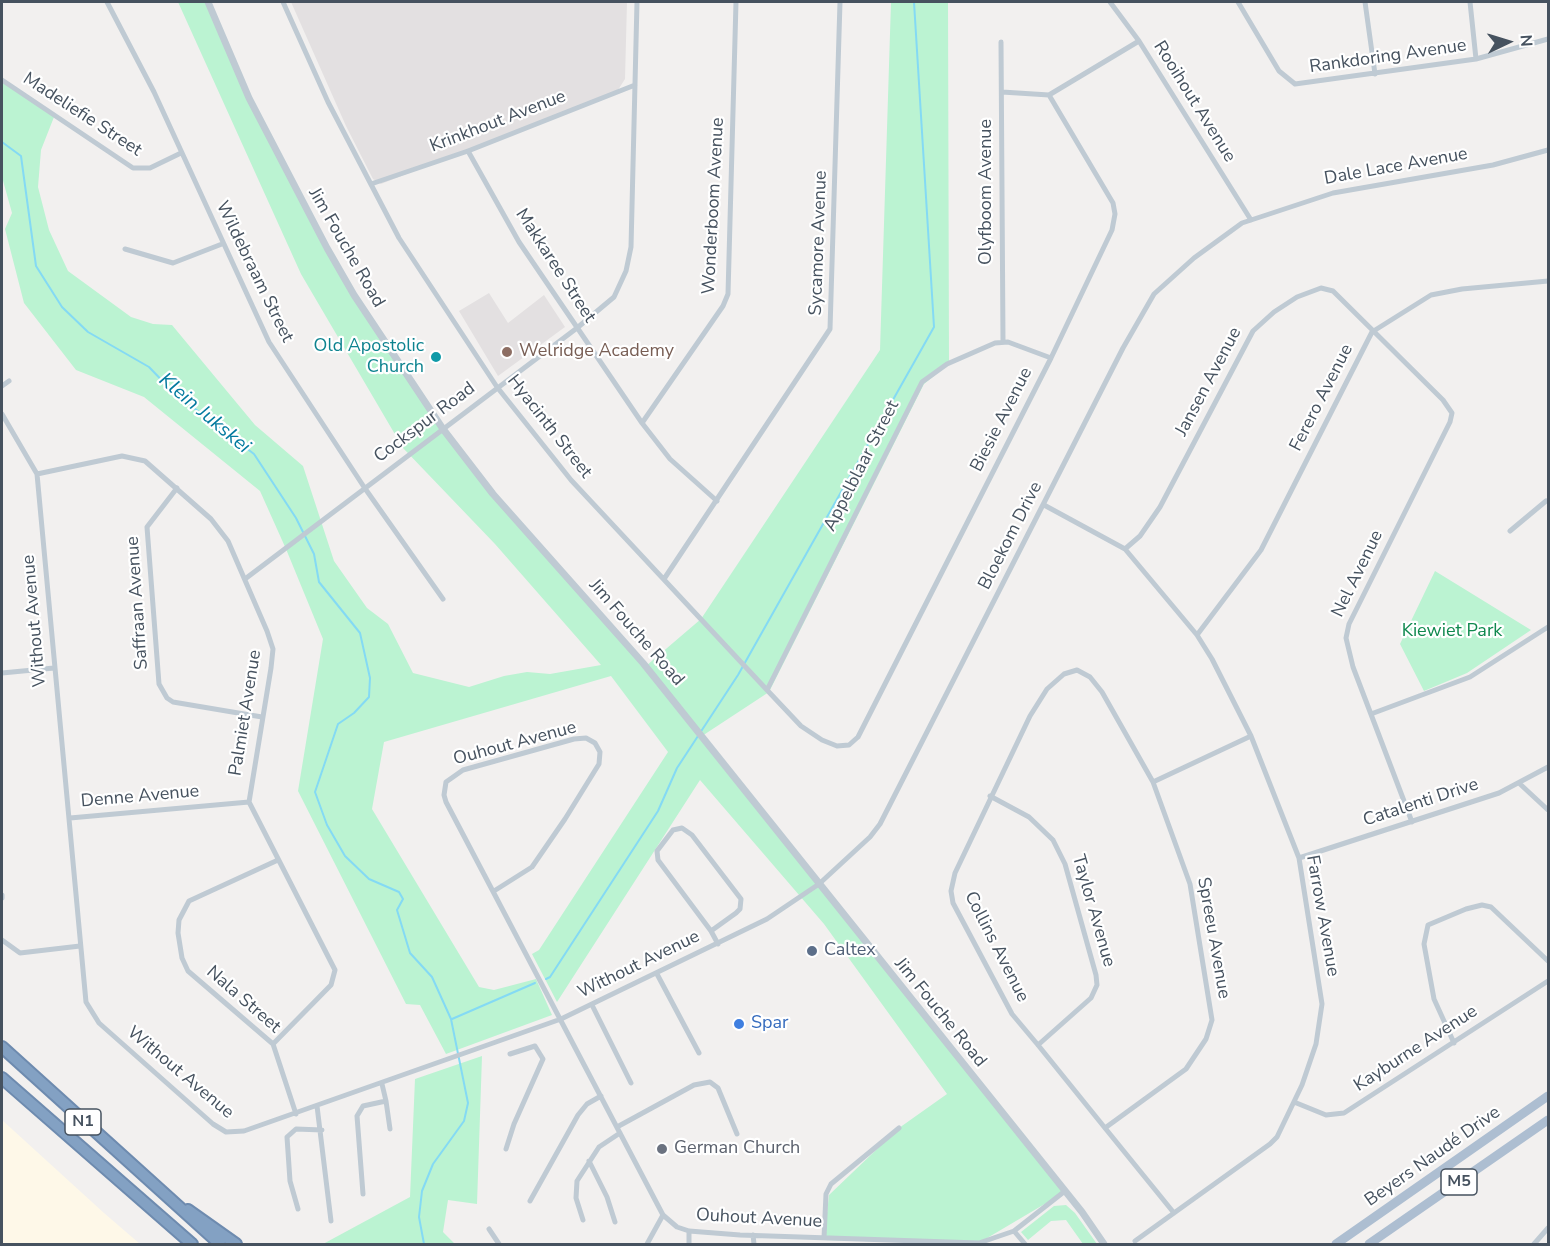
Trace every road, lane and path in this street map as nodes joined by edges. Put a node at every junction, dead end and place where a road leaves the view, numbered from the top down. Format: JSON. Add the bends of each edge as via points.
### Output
{"nodes":[{"id":1,"x":107,"y":2,"type":"edge"},
{"id":2,"x":208,"y":2,"type":"edge"},
{"id":3,"x":283,"y":2,"type":"edge"},
{"id":4,"x":637,"y":2,"type":"edge"},
{"id":5,"x":736,"y":2,"type":"edge"},
{"id":6,"x":840,"y":2,"type":"edge"},
{"id":7,"x":1110,"y":2,"type":"edge"},
{"id":8,"x":1238,"y":2,"type":"edge"},
{"id":9,"x":1365,"y":2,"type":"edge"},
{"id":10,"x":1470,"y":2,"type":"edge"},
{"id":11,"x":1548,"y":39,"type":"edge"},
{"id":12,"x":1139,"y":41,"type":"junction"},
{"id":13,"x":1001,"y":42,"type":"dead end"},
{"id":14,"x":1476,"y":59,"type":"junction"},
{"id":15,"x":1375,"y":74,"type":"junction"},
{"id":16,"x":2,"y":80,"type":"edge"},
{"id":17,"x":635,"y":85,"type":"junction"},
{"id":18,"x":1002,"y":92,"type":"junction"},
{"id":19,"x":1048,"y":95,"type":"junction"},
{"id":20,"x":1548,"y":150,"type":"edge"},
{"id":21,"x":468,"y":151,"type":"junction"},
{"id":22,"x":182,"y":153,"type":"junction"},
{"id":23,"x":371,"y":184,"type":"junction"},
{"id":24,"x":1251,"y":220,"type":"junction"},
{"id":25,"x":222,"y":244,"type":"junction"},
{"id":26,"x":125,"y":249,"type":"dead end"},
{"id":27,"x":1548,"y":281,"type":"edge"},
{"id":28,"x":577,"y":328,"type":"junction"},
{"id":29,"x":1372,"y":332,"type":"junction"},
{"id":30,"x":1003,"y":341,"type":"junction"},
{"id":31,"x":1051,"y":358,"type":"junction"},
{"id":32,"x":9,"y":381,"type":"dead end"},
{"id":33,"x":2,"y":386,"type":"edge"},
{"id":34,"x":497,"y":387,"type":"junction"},
{"id":35,"x":2,"y":414,"type":"edge"},
{"id":36,"x":1452,"y":414,"type":"joint"},
{"id":37,"x":642,"y":423,"type":"junction"},
{"id":38,"x":443,"y":429,"type":"junction"},
{"id":39,"x":37,"y":474,"type":"junction"},
{"id":40,"x":364,"y":487,"type":"junction"},
{"id":41,"x":177,"y":489,"type":"junction"},
{"id":42,"x":1548,"y":492,"type":"edge"},
{"id":43,"x":717,"y":501,"type":"junction"},
{"id":44,"x":1547,"y":502,"type":"edge"},
{"id":45,"x":1044,"y":505,"type":"junction"},
{"id":46,"x":1510,"y":531,"type":"dead end"},
{"id":47,"x":1125,"y":549,"type":"junction"},
{"id":48,"x":245,"y":579,"type":"junction"},
{"id":49,"x":664,"y":579,"type":"junction"},
{"id":50,"x":443,"y":599,"type":"dead end"},
{"id":51,"x":1548,"y":627,"type":"edge"},
{"id":52,"x":1197,"y":635,"type":"junction"},
{"id":53,"x":54,"y":668,"type":"junction"},
{"id":54,"x":1071,"y":671,"type":"joint"},
{"id":55,"x":2,"y":673,"type":"edge"},
{"id":56,"x":767,"y":690,"type":"junction"},
{"id":57,"x":1371,"y":714,"type":"junction"},
{"id":58,"x":262,"y":717,"type":"junction"},
{"id":59,"x":1251,"y":736,"type":"junction"},
{"id":60,"x":837,"y":746,"type":"joint"},
{"id":61,"x":1548,"y":767,"type":"edge"},
{"id":62,"x":1153,"y":782,"type":"junction"},
{"id":63,"x":1520,"y":784,"type":"junction"},
{"id":64,"x":990,"y":796,"type":"junction"},
{"id":65,"x":249,"y":802,"type":"junction"},
{"id":66,"x":1548,"y":810,"type":"edge"},
{"id":67,"x":70,"y":818,"type":"junction"},
{"id":68,"x":1412,"y":822,"type":"junction"},
{"id":69,"x":1299,"y":858,"type":"junction"},
{"id":70,"x":278,"y":860,"type":"junction"},
{"id":71,"x":819,"y":884,"type":"junction"},
{"id":72,"x":494,"y":891,"type":"junction"},
{"id":73,"x":711,"y":931,"type":"junction"},
{"id":74,"x":2,"y":940,"type":"edge"},
{"id":75,"x":718,"y":944,"type":"junction"},
{"id":76,"x":80,"y":946,"type":"junction"},
{"id":77,"x":1548,"y":961,"type":"edge"},
{"id":78,"x":657,"y":974,"type":"junction"},
{"id":79,"x":1548,"y":981,"type":"edge"},
{"id":80,"x":592,"y":1005,"type":"junction"},
{"id":81,"x":561,"y":1019,"type":"junction"},
{"id":82,"x":529,"y":1032,"type":"junction"},
{"id":83,"x":1454,"y":1043,"type":"junction"},
{"id":84,"x":273,"y":1044,"type":"junction"},
{"id":85,"x":1038,"y":1045,"type":"junction"},
{"id":86,"x":535,"y":1046,"type":"junction"},
{"id":87,"x":2,"y":1047,"type":"edge"},
{"id":88,"x":699,"y":1053,"type":"dead end"},
{"id":89,"x":510,"y":1054,"type":"dead end"},
{"id":90,"x":2,"y":1078,"type":"edge"},
{"id":91,"x":631,"y":1083,"type":"dead end"},
{"id":92,"x":382,"y":1084,"type":"junction"},
{"id":93,"x":601,"y":1096,"type":"junction"},
{"id":94,"x":1548,"y":1096,"type":"edge"},
{"id":95,"x":386,"y":1101,"type":"junction"},
{"id":96,"x":1294,"y":1102,"type":"junction"},
{"id":97,"x":317,"y":1106,"type":"junction"},
{"id":98,"x":296,"y":1114,"type":"junction"},
{"id":99,"x":1548,"y":1120,"type":"edge"},
{"id":100,"x":899,"y":1128,"type":"dead end"},
{"id":101,"x":1105,"y":1128,"type":"junction"},
{"id":102,"x":390,"y":1129,"type":"dead end"},
{"id":103,"x":322,"y":1130,"type":"junction"},
{"id":104,"x":619,"y":1130,"type":"junction"},
{"id":105,"x":737,"y":1134,"type":"dead end"},
{"id":106,"x":506,"y":1149,"type":"dead end"},
{"id":107,"x":589,"y":1161,"type":"junction"},
{"id":108,"x":1065,"y":1191,"type":"junction"},
{"id":109,"x":363,"y":1194,"type":"dead end"},
{"id":110,"x":165,"y":1196,"type":"junction"},
{"id":111,"x":530,"y":1201,"type":"dead end"},
{"id":112,"x":147,"y":1204,"type":"junction"},
{"id":113,"x":298,"y":1209,"type":"dead end"},
{"id":114,"x":1174,"y":1213,"type":"junction"},
{"id":115,"x":663,"y":1215,"type":"junction"},
{"id":116,"x":583,"y":1220,"type":"dead end"},
{"id":117,"x":331,"y":1221,"type":"dead end"},
{"id":118,"x":615,"y":1222,"type":"dead end"},
{"id":119,"x":1548,"y":1228,"type":"edge"},
{"id":120,"x":489,"y":1229,"type":"dead end"},
{"id":121,"x":1014,"y":1231,"type":"junction"},
{"id":122,"x":689,"y":1232,"type":"junction"},
{"id":123,"x":753,"y":1235,"type":"junction"},
{"id":124,"x":827,"y":1240,"type":"edge"},
{"id":125,"x":1135,"y":1241,"type":"dead end"},
{"id":126,"x":868,"y":1242,"type":"edge"},
{"id":127,"x":901,"y":1242,"type":"edge"},
{"id":128,"x":942,"y":1243,"type":"edge"},
{"id":129,"x":979,"y":1244,"type":"edge"},
{"id":130,"x":184,"y":1245,"type":"edge"},
{"id":131,"x":192,"y":1245,"type":"edge"},
{"id":132,"x":219,"y":1245,"type":"edge"},
{"id":133,"x":236,"y":1245,"type":"edge"},
{"id":134,"x":499,"y":1245,"type":"edge"},
{"id":135,"x":647,"y":1245,"type":"edge"},
{"id":136,"x":689,"y":1245,"type":"edge"},
{"id":137,"x":754,"y":1245,"type":"edge"},
{"id":138,"x":1025,"y":1245,"type":"edge"},
{"id":139,"x":1104,"y":1245,"type":"edge"},
{"id":140,"x":1336,"y":1245,"type":"edge"},
{"id":141,"x":1369,"y":1245,"type":"edge"},
{"id":142,"x":1534,"y":1245,"type":"edge"}],
"edges":[{"from":1,"to":22,"type":"street","name":"Wildebraam Street"},
{"from":2,"to":38,"type":"street","name":"Jim Fouche Road","via":[[249,98],[327,248]]},
{"from":3,"to":23,"type":"street","name":"Hyacinth Street","via":[[313,72]]},
{"from":4,"to":17,"type":"street","name":"Cockspur Road"},
{"from":5,"to":37,"type":"street","name":"Wonderboom Avenue","via":[[728,294]]},
{"from":6,"to":43,"type":"street","name":"Sycamore Avenue","via":[[830,329]]},
{"from":7,"to":12,"type":"street","name":"Rooihout Avenue"},
{"from":8,"to":15,"type":"street","name":"Rankdoring Avenue","via":[[1279,71],[1290,82],[1305,84]]},
{"from":9,"to":15,"type":"street"},
{"from":10,"to":14,"type":"street"},
{"from":11,"to":14,"type":"street","name":"Rankdoring Avenue"},
{"from":12,"to":19,"type":"street"},
{"from":12,"to":24,"type":"street","name":"Rooihout Avenue"},
{"from":13,"to":18,"type":"street","name":"Olyfboom Avenue"},
{"from":14,"to":15,"type":"street","name":"Rankdoring Avenue"},
{"from":16,"to":22,"type":"street","name":"Madeliefie Street","via":[[133,168],[150,168]]},
{"from":17,"to":21,"type":"street","name":"Krinkhout Avenue"},
{"from":17,"to":28,"type":"street","name":"Cockspur Road","via":[[630,258],[614,297]]},
{"from":18,"to":19,"type":"street"},
{"from":18,"to":30,"type":"street","name":"Olyfboom Avenue"},
{"from":19,"to":31,"type":"street","name":"Biesie Avenue","via":[[1105,190],[1115,214],[1112,230]]},
{"from":20,"to":24,"type":"street","name":"Dale Lace Avenue","via":[[1493,165],[1348,189]]},
{"from":21,"to":23,"type":"street","name":"Krinkhout Avenue"},
{"from":21,"to":28,"type":"street","name":"Makkaree Street","via":[[519,242]]},
{"from":22,"to":25,"type":"street","name":"Wildebraam Street"},
{"from":23,"to":34,"type":"street","name":"Hyacinth Street","via":[[410,255]]},
{"from":24,"to":45,"type":"street","name":"Bloekom Drive","via":[[1218,239],[1154,294]]},
{"from":25,"to":26,"type":"street","via":[[173,263]]},
{"from":25,"to":40,"type":"street","name":"Wildebraam Street","via":[[269,342]]},
{"from":27,"to":29,"type":"street","name":"Ferero Avenue","via":[[1431,295]]},
{"from":28,"to":34,"type":"street","name":"Cockspur Road"},
{"from":28,"to":37,"type":"street","name":"Makkaree Street"},
{"from":29,"to":36,"type":"street","name":"Jansen Avenue","via":[[1443,400]]},
{"from":29,"to":47,"type":"street","name":"Jansen Avenue","via":[[1325,287],[1290,300],[1262,321],[1244,343],[1160,507],[1140,536]]},
{"from":29,"to":52,"type":"street","name":"Ferero Avenue","via":[[1261,550]]},
{"from":30,"to":31,"type":"street"},
{"from":30,"to":56,"type":"street","name":"Appelblaar Street","via":[[947,364],[919,386]]},
{"from":31,"to":60,"type":"street","name":"Biesie Avenue","via":[[858,737],[849,745]]},
{"from":32,"to":33,"type":"street"},
{"from":34,"to":38,"type":"street","name":"Cockspur Road"},
{"from":34,"to":49,"type":"street","name":"Hyacinth Street","via":[[571,480]]},
{"from":35,"to":39,"type":"street","name":"Without Avenue"},
{"from":36,"to":57,"type":"street","name":"Nel Avenue","via":[[1347,631],[1346,646]]},
{"from":37,"to":43,"type":"street","name":"Makkaree Street","via":[[675,464]]},
{"from":38,"to":40,"type":"street","name":"Cockspur Road"},
{"from":38,"to":71,"type":"street","name":"Jim Fouche Road","via":[[493,494],[697,728]]},
{"from":39,"to":41,"type":"street","name":"Palmiet Avenue","via":[[129,456],[145,461]]},
{"from":39,"to":53,"type":"street","name":"Without Avenue"},
{"from":40,"to":48,"type":"street","name":"Cockspur Road"},
{"from":40,"to":50,"type":"street","name":"Wildebraam Street"},
{"from":41,"to":48,"type":"street","name":"Palmiet Avenue","via":[[228,540]]},
{"from":41,"to":58,"type":"street","name":"Saffraan Avenue","via":[[147,527],[159,684],[173,702]]},
{"from":42,"to":44,"type":"street"},
{"from":43,"to":49,"type":"street","name":"Sycamore Avenue"},
{"from":44,"to":46,"type":"street"},
{"from":45,"to":47,"type":"street","name":"Farrow Avenue"},
{"from":45,"to":71,"type":"street","name":"Bloekom Drive","via":[[880,824]]},
{"from":47,"to":52,"type":"street","name":"Farrow Avenue"},
{"from":48,"to":58,"type":"street","name":"Palmiet Avenue","via":[[273,649]]},
{"from":49,"to":56,"type":"street","name":"Hyacinth Street"},
{"from":51,"to":57,"type":"street","via":[[1470,677]]},
{"from":52,"to":59,"type":"street","name":"Farrow Avenue"},
{"from":53,"to":55,"type":"street"},
{"from":53,"to":67,"type":"street","name":"Without Avenue"},
{"from":54,"to":62,"type":"street","name":"Spreeu Avenue","via":[[1083,672],[1102,692]]},
{"from":54,"to":64,"type":"street","name":"Collins Avenue","via":[[1058,678],[1038,701]]},
{"from":56,"to":60,"type":"street","name":"Hyacinth Street","via":[[801,726]]},
{"from":57,"to":68,"type":"street","name":"Nel Avenue"},
{"from":58,"to":65,"type":"street","name":"Palmiet Avenue"},
{"from":59,"to":62,"type":"street"},
{"from":59,"to":69,"type":"street","name":"Farrow Avenue"},
{"from":61,"to":63,"type":"street","name":"Catalenti Drive"},
{"from":62,"to":101,"type":"street","name":"Spreeu Avenue","via":[[1190,884],[1212,1020],[1206,1039],[1186,1068]]},
{"from":63,"to":66,"type":"street"},
{"from":63,"to":68,"type":"street","name":"Catalenti Drive"},
{"from":64,"to":85,"type":"street","name":"Collins Avenue","via":[[955,873],[953,903],[1004,1002]]},
{"from":64,"to":85,"type":"street","name":"Taylor Avenue","via":[[1029,817],[1053,840],[1065,864],[1096,975],[1097,985],[1091,998]]},
{"from":65,"to":67,"type":"street","name":"Denne Avenue"},
{"from":65,"to":70,"type":"street","name":"Palmiet Avenue"},
{"from":67,"to":76,"type":"street","name":"Without Avenue"},
{"from":68,"to":69,"type":"street","name":"Catalenti Drive"},
{"from":69,"to":96,"type":"street","name":"Farrow Avenue","via":[[1322,1016]]},
{"from":70,"to":84,"type":"street","name":"Palmiet Avenue","via":[[335,970],[331,985]]},
{"from":70,"to":84,"type":"street","name":"Nala Street","via":[[189,901],[179,920],[178,933],[188,971]]},
{"from":71,"to":75,"type":"street","name":"Without Avenue","via":[[767,919]]},
{"from":71,"to":108,"type":"street","name":"Jim Fouche Road"},
{"from":72,"to":72,"type":"street","name":"Ouhout Avenue","via":[[446,802],[446,782],[463,770],[574,739],[595,742],[600,752],[599,764],[558,829],[532,867]]},
{"from":72,"to":81,"type":"street","name":"Ouhout Avenue"},
{"from":73,"to":73,"type":"street","via":[[740,909],[741,899],[692,835],[682,828],[673,830],[657,851],[658,860]]},
{"from":73,"to":75,"type":"street"},
{"from":74,"to":76,"type":"street","via":[[20,953]]},
{"from":75,"to":78,"type":"street","name":"Without Avenue"},
{"from":76,"to":98,"type":"street","name":"Without Avenue","via":[[86,1002],[99,1023],[213,1124],[232,1133]]},
{"from":77,"to":83,"type":"street","via":[[1491,907],[1466,909],[1428,925],[1424,944],[1434,999]]},
{"from":78,"to":80,"type":"street","name":"Without Avenue"},
{"from":78,"to":88,"type":"street"},
{"from":79,"to":83,"type":"street","name":"Kayburne Avenue"},
{"from":80,"to":81,"type":"street","name":"Without Avenue"},
{"from":80,"to":91,"type":"street"},
{"from":81,"to":82,"type":"street","name":"Without Avenue"},
{"from":81,"to":93,"type":"street","name":"Ouhout Avenue"},
{"from":82,"to":86,"type":"street"},
{"from":82,"to":92,"type":"street","name":"Without Avenue"},
{"from":83,"to":96,"type":"street","name":"Kayburne Avenue","via":[[1344,1113],[1326,1115]]},
{"from":84,"to":98,"type":"street","name":"Nala Street"},
{"from":85,"to":101,"type":"street","name":"Collins Avenue"},
{"from":86,"to":89,"type":"street"},
{"from":86,"to":106,"type":"street","via":[[543,1059],[513,1124]]},
{"from":87,"to":110,"type":"highway","number":"N1"},
{"from":90,"to":112,"type":"highway","number":"N1"},
{"from":92,"to":95,"type":"street"},
{"from":92,"to":97,"type":"street","name":"Without Avenue"},
{"from":93,"to":104,"type":"street","name":"Ouhout Avenue"},
{"from":93,"to":111,"type":"street","via":[[578,1115]]},
{"from":94,"to":140,"type":"main road","name":"Beyers Naudé Drive","number":"M5"},
{"from":95,"to":102,"type":"street"},
{"from":95,"to":109,"type":"street","via":[[366,1105],[357,1112]]},
{"from":96,"to":114,"type":"street","name":"Farrow Avenue","via":[[1270,1144]]},
{"from":97,"to":98,"type":"street","name":"Without Avenue"},
{"from":97,"to":103,"type":"street"},
{"from":99,"to":141,"type":"main road","name":"Beyers Naudé Drive","number":"M5"},
{"from":100,"to":124,"type":"street","via":[[831,1184],[826,1194]]},
{"from":101,"to":114,"type":"street","name":"Collins Avenue"},
{"from":103,"to":113,"type":"street","via":[[296,1129],[287,1137],[290,1180]]},
{"from":103,"to":117,"type":"street"},
{"from":104,"to":105,"type":"street","via":[[705,1081],[718,1088]]},
{"from":104,"to":107,"type":"street"},
{"from":104,"to":115,"type":"street","name":"Ouhout Avenue"},
{"from":107,"to":116,"type":"street","via":[[575,1186]]},
{"from":107,"to":118,"type":"street"},
{"from":108,"to":121,"type":"street","name":"Ouhout Avenue"},
{"from":108,"to":139,"type":"street","name":"Jim Fouche Road"},
{"from":110,"to":132,"type":"highway","number":"N1"},
{"from":110,"to":133,"type":"highway"},
{"from":112,"to":130,"type":"highway"},
{"from":112,"to":131,"type":"highway","number":"N1"},
{"from":114,"to":125,"type":"street","name":"Farrow Avenue"},
{"from":115,"to":122,"type":"street","name":"Ouhout Avenue"},
{"from":115,"to":135,"type":"street"},
{"from":119,"to":142,"type":"street"},
{"from":120,"to":134,"type":"street"},
{"from":121,"to":129,"type":"street","name":"Ouhout Avenue"},
{"from":121,"to":138,"type":"street"},
{"from":122,"to":123,"type":"street","name":"Ouhout Avenue"},
{"from":122,"to":136,"type":"street"},
{"from":123,"to":124,"type":"street","name":"Ouhout Avenue"},
{"from":123,"to":137,"type":"street"},
{"from":124,"to":126,"type":"street","name":"Ouhout Avenue"},
{"from":126,"to":127,"type":"street","name":"Ouhout Avenue"},
{"from":127,"to":128,"type":"street","name":"Ouhout Avenue"},
{"from":128,"to":129,"type":"street","name":"Ouhout Avenue"}]}
